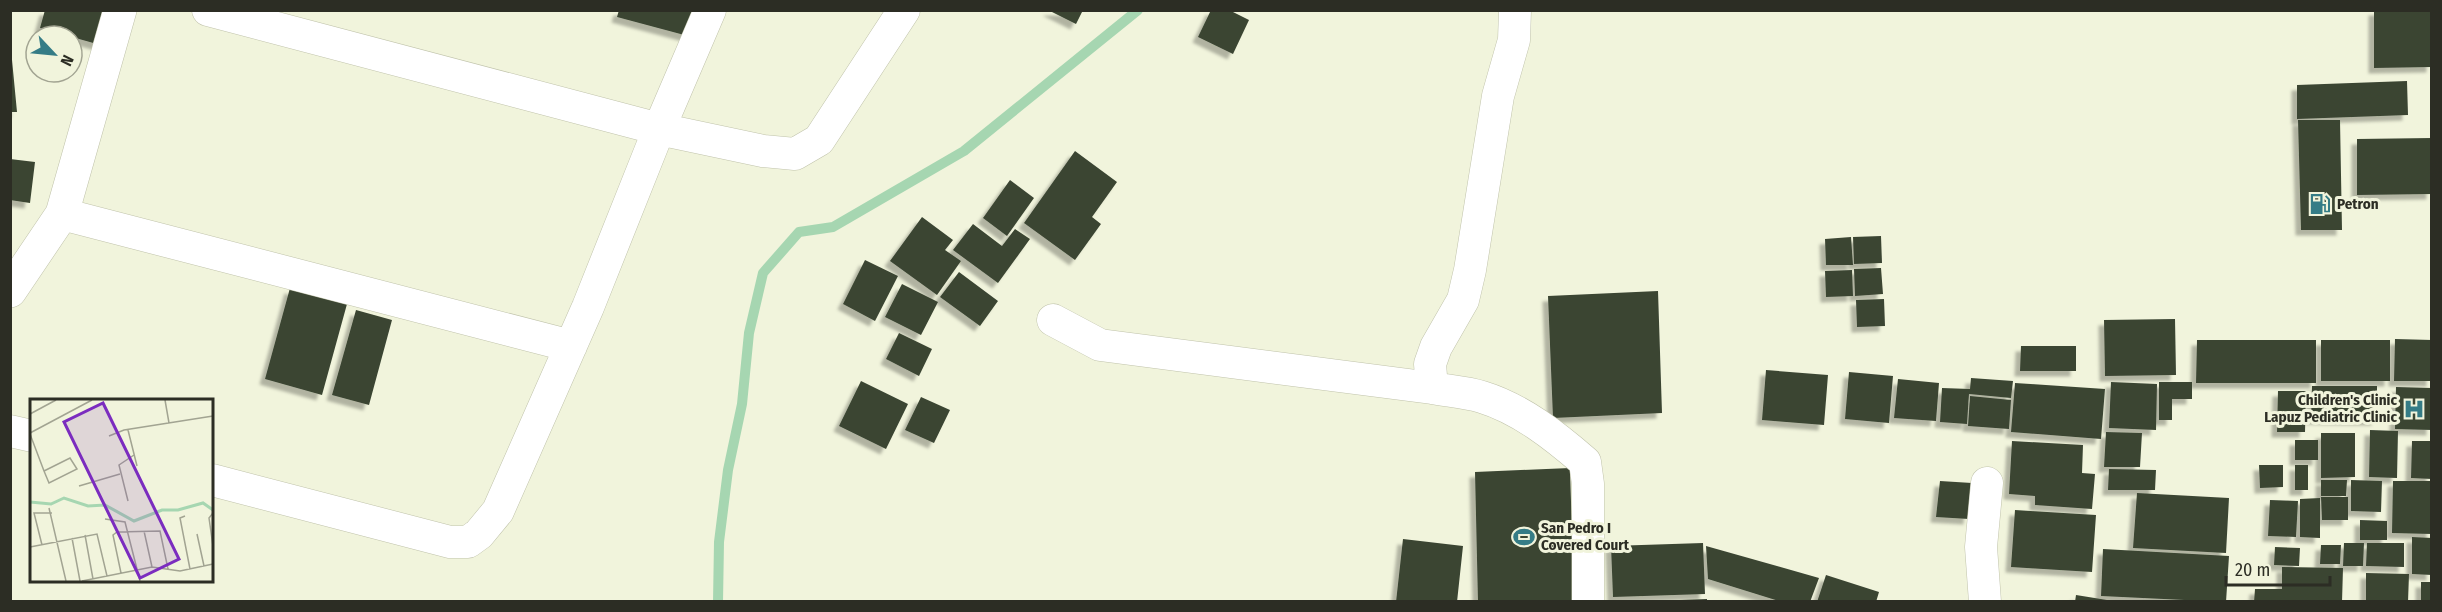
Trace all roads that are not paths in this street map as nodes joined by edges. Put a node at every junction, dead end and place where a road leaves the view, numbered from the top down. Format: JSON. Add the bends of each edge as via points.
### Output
{"nodes":[{"id":1,"x":120,"y":10,"type":"edge"},
{"id":2,"x":208,"y":10,"type":"edge"},
{"id":3,"x":710,"y":10,"type":"edge"},
{"id":4,"x":904,"y":10,"type":"edge"},
{"id":5,"x":1515,"y":10,"type":"edge"},
{"id":6,"x":659,"y":129,"type":"junction"},
{"id":7,"x":62,"y":214,"type":"junction"},
{"id":8,"x":10,"y":291,"type":"edge"},
{"id":9,"x":1053,"y":320,"type":"dead end"},
{"id":10,"x":571,"y":346,"type":"junction"},
{"id":11,"x":1432,"y":388,"type":"junction"},
{"id":12,"x":10,"y":430,"type":"edge"},
{"id":13,"x":30,"y":435,"type":"edge"},
{"id":14,"x":213,"y":480,"type":"edge"},
{"id":15,"x":1987,"y":483,"type":"dead end"},
{"id":16,"x":1588,"y":602,"type":"edge"},
{"id":17,"x":1985,"y":602,"type":"edge"}],
"edges":[{"from":1,"to":7,"type":"street"},
{"from":2,"to":6,"type":"street"},
{"from":3,"to":6,"type":"street"},
{"from":4,"to":6,"type":"street","via":[[819,140],[795,154]]},
{"from":5,"to":11,"type":"street","via":[[1514,40],[1498,96],[1470,270],[1463,300],[1430,364]]},
{"from":6,"to":10,"type":"street"},
{"from":7,"to":8,"type":"street"},
{"from":7,"to":10,"type":"street"},
{"from":9,"to":11,"type":"street","via":[[1100,345],[1125,350]]},
{"from":10,"to":14,"type":"street","via":[[498,511],[468,542],[450,542]]},
{"from":11,"to":16,"type":"street","via":[[1482,397],[1516,412],[1554,435],[1585,462]]},
{"from":12,"to":13,"type":"street"},
{"from":15,"to":17,"type":"street","via":[[1981,547]]}]}
